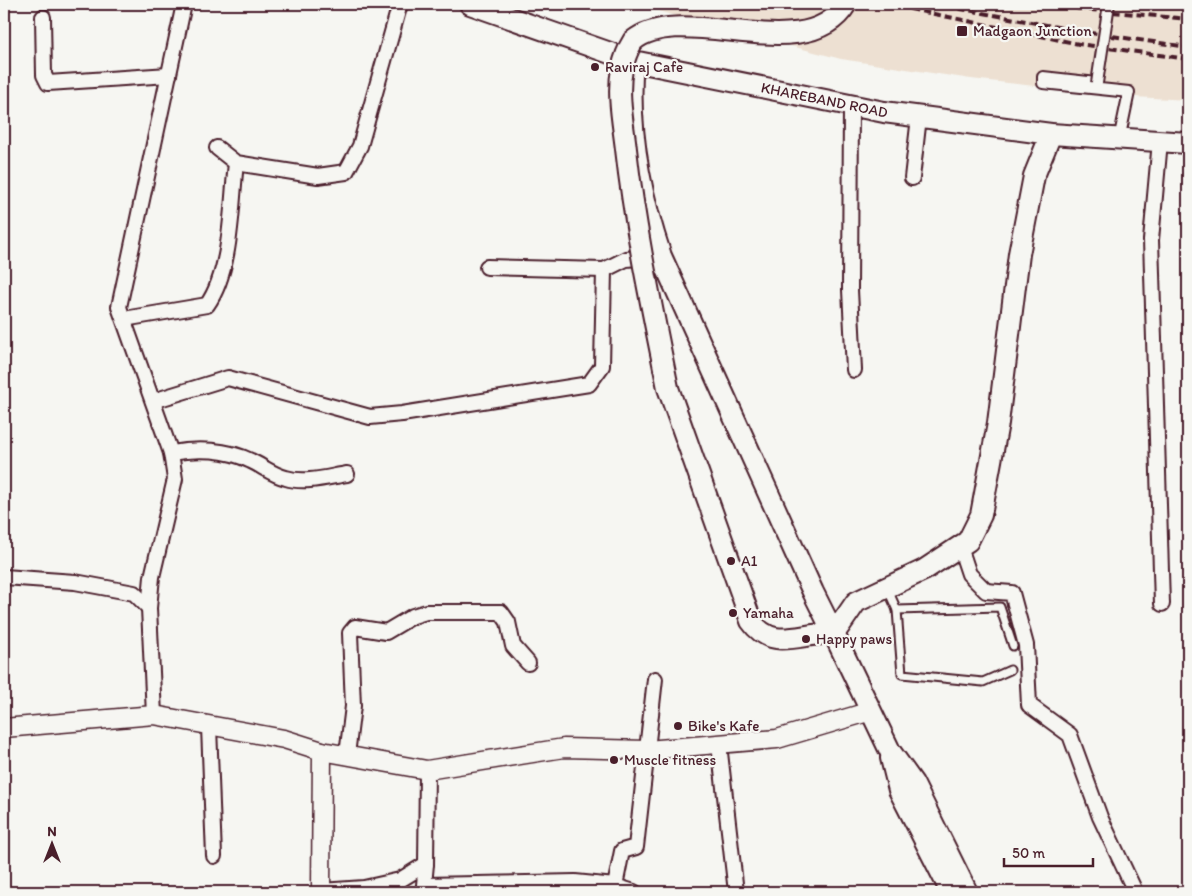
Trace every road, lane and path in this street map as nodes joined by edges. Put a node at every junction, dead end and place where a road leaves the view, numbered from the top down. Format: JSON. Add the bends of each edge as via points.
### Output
{"nodes":[{"id":1,"x":184,"y":4,"type":"edge"},
{"id":2,"x":400,"y":4,"type":"edge"},
{"id":3,"x":470,"y":4,"type":"edge"},
{"id":4,"x":846,"y":4,"type":"edge"},
{"id":5,"x":1109,"y":4,"type":"edge"},
{"id":6,"x":43,"y":17,"type":"dead end"},
{"id":7,"x":632,"y":61,"type":"junction"},
{"id":8,"x":169,"y":75,"type":"junction"},
{"id":9,"x":851,"y":106,"type":"junction"},
{"id":10,"x":919,"y":117,"type":"junction"},
{"id":11,"x":1051,"y":134,"type":"junction"},
{"id":12,"x":1119,"y":140,"type":"junction"},
{"id":13,"x":1160,"y":141,"type":"junction"},
{"id":14,"x":1188,"y":143,"type":"edge"},
{"id":15,"x":217,"y":148,"type":"dead end"},
{"id":16,"x":236,"y":163,"type":"junction"},
{"id":17,"x":912,"y":178,"type":"dead end"},
{"id":18,"x":661,"y":256,"type":"junction"},
{"id":19,"x":487,"y":267,"type":"dead end"},
{"id":20,"x":604,"y":270,"type":"junction"},
{"id":21,"x":124,"y":319,"type":"junction"},
{"id":22,"x":854,"y":370,"type":"dead end"},
{"id":23,"x":154,"y":401,"type":"junction"},
{"id":24,"x":172,"y":453,"type":"junction"},
{"id":25,"x":347,"y":474,"type":"dead end"},
{"id":26,"x":960,"y":547,"type":"junction"},
{"id":27,"x":4,"y":577,"type":"edge"},
{"id":28,"x":887,"y":587,"type":"junction"},
{"id":29,"x":1162,"y":604,"type":"dead end"},
{"id":30,"x":149,"y":608,"type":"junction"},
{"id":31,"x":897,"y":610,"type":"junction"},
{"id":32,"x":834,"y":634,"type":"junction"},
{"id":33,"x":1013,"y":646,"type":"dead end"},
{"id":34,"x":528,"y":662,"type":"dead end"},
{"id":35,"x":1010,"y":670,"type":"dead end"},
{"id":36,"x":655,"y":680,"type":"dead end"},
{"id":37,"x":871,"y":711,"type":"junction"},
{"id":38,"x":154,"y":715,"type":"junction"},
{"id":39,"x":209,"y":727,"type":"junction"},
{"id":40,"x":4,"y":728,"type":"edge"},
{"id":41,"x":719,"y":744,"type":"junction"},
{"id":42,"x":647,"y":750,"type":"junction"},
{"id":43,"x":322,"y":751,"type":"junction"},
{"id":44,"x":890,"y":752,"type":"junction"},
{"id":45,"x":347,"y":755,"type":"junction"},
{"id":46,"x":427,"y":770,"type":"junction"},
{"id":47,"x":214,"y":856,"type":"dead end"},
{"id":48,"x":426,"y":864,"type":"junction"},
{"id":49,"x":615,"y":886,"type":"junction"},
{"id":50,"x":321,"y":892,"type":"edge"},
{"id":51,"x":634,"y":892,"type":"edge"},
{"id":52,"x":736,"y":892,"type":"edge"},
{"id":53,"x":951,"y":892,"type":"edge"},
{"id":54,"x":967,"y":892,"type":"edge"},
{"id":55,"x":1131,"y":892,"type":"edge"}],
"edges":[{"from":1,"to":8,"type":"street"},
{"from":2,"to":16,"type":"street","via":[[360,146],[346,172],[318,176]]},
{"from":3,"to":7,"type":"main road","name":"KHAREBAND ROAD"},
{"from":4,"to":32,"type":"main road","bridge":true,"via":[[828,20],[798,27],[699,10],[662,17],[634,40],[626,54],[621,86],[630,185],[668,388],[751,621],[769,638]]},
{"from":5,"to":12,"type":"street","bridge":true,"via":[[1097,83],[1043,77],[1043,83],[1129,92]]},
{"from":6,"to":8,"type":"street","via":[[44,75],[48,83]]},
{"from":7,"to":9,"type":"main road","name":"KHAREBAND ROAD"},
{"from":7,"to":18,"type":"main road","via":[[630,91],[636,156],[651,227]]},
{"from":8,"to":21,"type":"street","via":[[119,307]]},
{"from":9,"to":10,"type":"main road","name":"KHAREBAND ROAD"},
{"from":9,"to":22,"type":"street","via":[[850,290]]},
{"from":10,"to":11,"type":"main road","name":"KHAREBAND ROAD"},
{"from":10,"to":17,"type":"street"},
{"from":11,"to":12,"type":"main road","name":"KHAREBAND ROAD"},
{"from":11,"to":26,"type":"main road","via":[[1034,176],[1021,244],[998,423],[981,515],[968,541]]},
{"from":12,"to":13,"type":"main road","name":"KHAREBAND ROAD"},
{"from":13,"to":14,"type":"main road","name":"KHAREBAND ROAD"},
{"from":13,"to":29,"type":"street","via":[[1150,240]]},
{"from":15,"to":16,"type":"street"},
{"from":16,"to":21,"type":"street","via":[[224,265],[217,290],[207,305]]},
{"from":18,"to":20,"type":"street","via":[[626,259]]},
{"from":18,"to":32,"type":"main road"},
{"from":19,"to":20,"type":"street"},
{"from":20,"to":23,"type":"street","via":[[602,366],[588,384],[370,417],[228,378]]},
{"from":21,"to":23,"type":"street"},
{"from":23,"to":24,"type":"street"},
{"from":24,"to":25,"type":"street","via":[[201,450],[232,454],[285,478],[298,480]]},
{"from":24,"to":30,"type":"street","via":[[175,479],[152,578]]},
{"from":26,"to":28,"type":"main road","via":[[924,570]]},
{"from":26,"to":55,"type":"street","via":[[969,574],[986,591],[1012,593],[1026,644],[1030,704],[1070,734],[1100,817],[1132,887]]},
{"from":27,"to":30,"type":"street","via":[[75,582],[134,594]]},
{"from":28,"to":31,"type":"lane"},
{"from":28,"to":32,"type":"main road","via":[[856,602]]},
{"from":30,"to":38,"type":"street"},
{"from":31,"to":33,"type":"lane","via":[[1000,607]]},
{"from":31,"to":35,"type":"lane","via":[[902,674],[983,682]]},
{"from":32,"to":37,"type":"main road"},
{"from":34,"to":45,"type":"street","via":[[514,646],[508,622],[501,612],[426,612],[386,632],[355,627],[350,633],[353,706]]},
{"from":36,"to":42,"type":"street"},
{"from":37,"to":41,"type":"street","via":[[777,739]]},
{"from":37,"to":44,"type":"main road"},
{"from":38,"to":39,"type":"street"},
{"from":38,"to":40,"type":"street"},
{"from":39,"to":43,"type":"street","via":[[284,739]]},
{"from":39,"to":47,"type":"street"},
{"from":41,"to":42,"type":"street"},
{"from":41,"to":52,"type":"street"},
{"from":42,"to":46,"type":"street","via":[[564,748]]},
{"from":42,"to":49,"type":"street","via":[[636,847],[622,852]]},
{"from":43,"to":45,"type":"street"},
{"from":43,"to":50,"type":"street"},
{"from":44,"to":53,"type":"main road","via":[[898,790]]},
{"from":44,"to":54,"type":"main road","via":[[913,783]]},
{"from":45,"to":46,"type":"street"},
{"from":46,"to":48,"type":"street"},
{"from":48,"to":49,"type":"street","via":[[424,885],[574,882]]},
{"from":48,"to":50,"type":"street","via":[[400,880],[364,888]]},
{"from":49,"to":51,"type":"street"}]}
